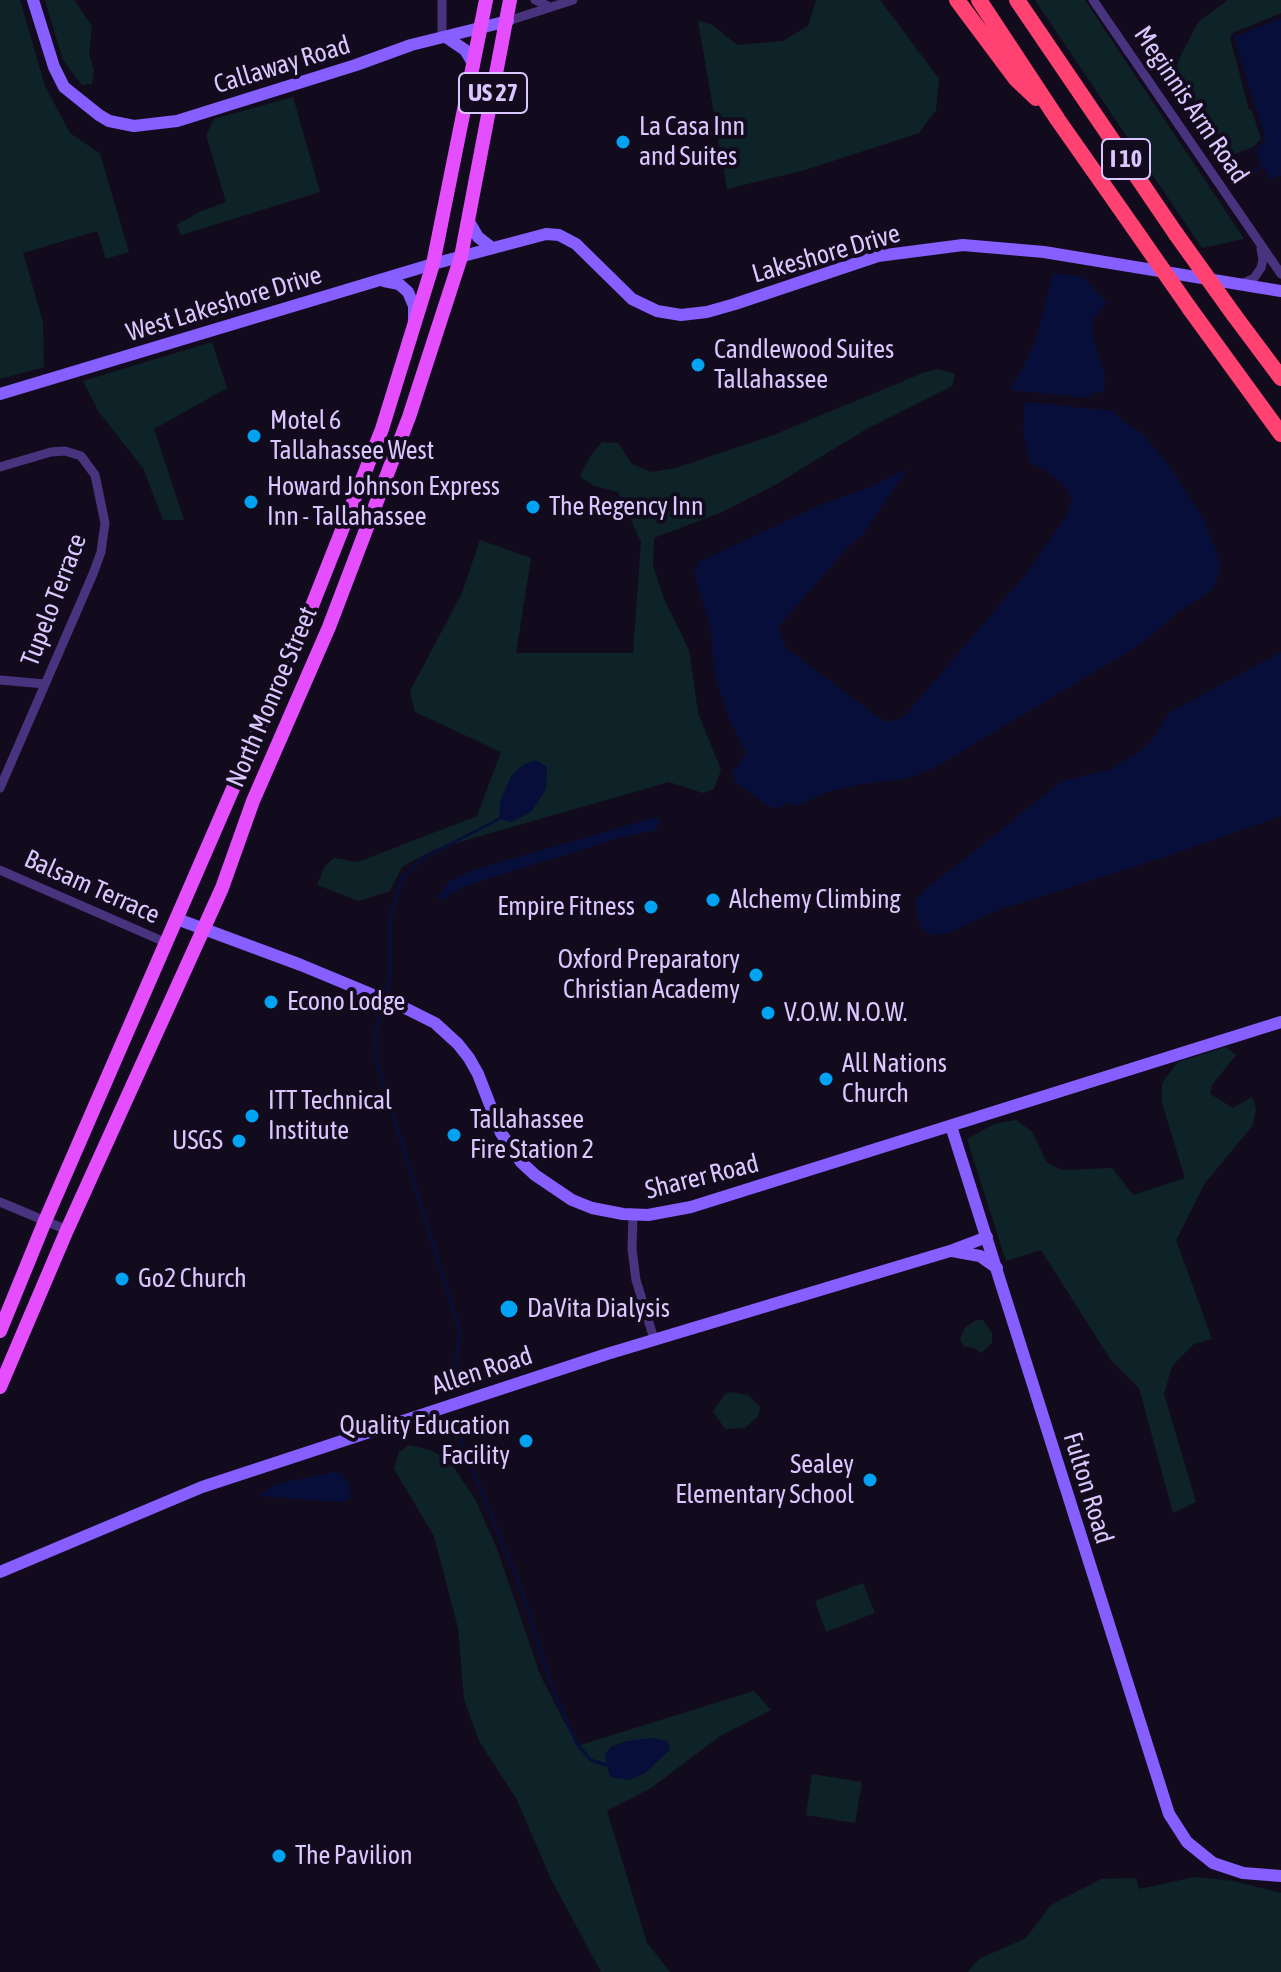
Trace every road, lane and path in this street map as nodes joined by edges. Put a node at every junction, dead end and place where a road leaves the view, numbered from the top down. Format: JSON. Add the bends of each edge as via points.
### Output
{"nodes":[{"id":1,"x":33,"y":0,"type":"edge"},
{"id":2,"x":442,"y":0,"type":"edge"},
{"id":3,"x":486,"y":0,"type":"edge"},
{"id":4,"x":510,"y":0,"type":"edge"},
{"id":5,"x":535,"y":0,"type":"edge"},
{"id":6,"x":573,"y":0,"type":"edge"},
{"id":7,"x":957,"y":0,"type":"edge"},
{"id":8,"x":979,"y":0,"type":"edge"},
{"id":9,"x":1017,"y":0,"type":"edge"},
{"id":10,"x":1093,"y":0,"type":"edge"},
{"id":11,"x":550,"y":7,"type":"junction"},
{"id":12,"x":508,"y":21,"type":"junction"},
{"id":13,"x":481,"y":28,"type":"junction"},
{"id":14,"x":444,"y":37,"type":"junction"},
{"id":15,"x":474,"y":65,"type":"junction"},
{"id":16,"x":1058,"y":120,"type":"junction"},
{"id":17,"x":468,"y":220,"type":"junction"},
{"id":18,"x":1260,"y":245,"type":"junction"},
{"id":19,"x":492,"y":248,"type":"junction"},
{"id":20,"x":461,"y":257,"type":"junction"},
{"id":21,"x":433,"y":264,"type":"junction"},
{"id":22,"x":1281,"y":274,"type":"edge"},
{"id":23,"x":381,"y":280,"type":"junction"},
{"id":24,"x":1242,"y":285,"type":"junction"},
{"id":25,"x":1281,"y":291,"type":"edge"},
{"id":26,"x":414,"y":328,"type":"junction"},
{"id":27,"x":1281,"y":378,"type":"edge"},
{"id":28,"x":0,"y":394,"type":"edge"},
{"id":29,"x":382,"y":429,"type":"junction"},
{"id":30,"x":1281,"y":434,"type":"edge"},
{"id":31,"x":400,"y":440,"type":"junction"},
{"id":32,"x":0,"y":467,"type":"edge"},
{"id":33,"x":315,"y":601,"type":"junction"},
{"id":34,"x":335,"y":609,"type":"junction"},
{"id":35,"x":308,"y":616,"type":"junction"},
{"id":36,"x":329,"y":627,"type":"junction"},
{"id":37,"x":0,"y":680,"type":"edge"},
{"id":38,"x":45,"y":684,"type":"junction"},
{"id":39,"x":254,"y":743,"type":"junction"},
{"id":40,"x":273,"y":756,"type":"junction"},
{"id":41,"x":243,"y":767,"type":"junction"},
{"id":42,"x":264,"y":778,"type":"junction"},
{"id":43,"x":0,"y":788,"type":"edge"},
{"id":44,"x":0,"y":870,"type":"edge"},
{"id":45,"x":177,"y":919,"type":"junction"},
{"id":46,"x":205,"y":928,"type":"junction"},
{"id":47,"x":167,"y":943,"type":"junction"},
{"id":48,"x":1281,"y":1022,"type":"edge"},
{"id":49,"x":118,"y":1056,"type":"junction"},
{"id":50,"x":142,"y":1066,"type":"junction"},
{"id":51,"x":951,"y":1126,"type":"junction"},
{"id":52,"x":0,"y":1202,"type":"edge"},
{"id":53,"x":633,"y":1215,"type":"junction"},
{"id":54,"x":45,"y":1221,"type":"junction"},
{"id":55,"x":67,"y":1230,"type":"junction"},
{"id":56,"x":987,"y":1237,"type":"junction"},
{"id":57,"x":950,"y":1251,"type":"junction"},
{"id":58,"x":997,"y":1268,"type":"junction"},
{"id":59,"x":0,"y":1331,"type":"edge"},
{"id":60,"x":654,"y":1339,"type":"junction"},
{"id":61,"x":6,"y":1355,"type":"edge"},
{"id":62,"x":0,"y":1387,"type":"edge"},
{"id":63,"x":0,"y":1572,"type":"edge"},
{"id":64,"x":1281,"y":1876,"type":"edge"}],
"edges":[{"from":1,"to":14,"type":"street","name":"Callaway Road","via":[[58,78],[95,113],[120,124],[161,125]]},
{"from":2,"to":14,"type":"street"},
{"from":3,"to":13,"type":"main road","name":"North Monroe Street","number":"US 27"},
{"from":4,"to":12,"type":"main road","name":"North Monroe Street","number":"US 27"},
{"from":5,"to":11,"type":"street"},
{"from":6,"to":11,"type":"street"},
{"from":7,"to":16,"type":"highway","via":[[1016,79]]},
{"from":8,"to":16,"type":"highway","number":"I 10"},
{"from":9,"to":27,"type":"highway","number":"I 10","bridge":true},
{"from":10,"to":18,"type":"street","name":"Meginnis Arm Road"},
{"from":11,"to":12,"type":"street"},
{"from":12,"to":13,"type":"street"},
{"from":12,"to":17,"type":"main road","name":"North Monroe Street","number":"US 27"},
{"from":13,"to":14,"type":"street","name":"Callaway Road"},
{"from":13,"to":15,"type":"main road","name":"North Monroe Street","number":"US 27"},
{"from":14,"to":15,"type":"street","via":[[465,50]]},
{"from":15,"to":21,"type":"main road","name":"North Monroe Street","number":"US 27"},
{"from":16,"to":30,"type":"highway","number":"I 10","bridge":true},
{"from":17,"to":19,"type":"street"},
{"from":17,"to":20,"type":"main road","name":"North Monroe Street","number":"US 27"},
{"from":18,"to":22,"type":"street","name":"Meginnis Arm Road"},
{"from":18,"to":24,"type":"street","via":[[1261,268]]},
{"from":19,"to":20,"type":"street","name":"Lakeshore Drive"},
{"from":19,"to":24,"type":"street","name":"Lakeshore Drive","via":[[538,235],[559,235],[584,251],[632,299],[681,315],[735,304],[878,256],[963,245],[1031,250]]},
{"from":20,"to":21,"type":"street","name":"West Lakeshore Drive"},
{"from":20,"to":31,"type":"main road","name":"North Monroe Street","number":"US 27"},
{"from":21,"to":23,"type":"street","name":"West Lakeshore Drive"},
{"from":21,"to":26,"type":"main road","name":"North Monroe Street","number":"US 27"},
{"from":23,"to":26,"type":"street","via":[[408,292]]},
{"from":23,"to":28,"type":"street","name":"West Lakeshore Drive"},
{"from":24,"to":25,"type":"street","name":"Lakeshore Drive"},
{"from":26,"to":29,"type":"main road","name":"North Monroe Street","number":"US 27"},
{"from":29,"to":31,"type":"main road"},
{"from":29,"to":33,"type":"main road","name":"North Monroe Street","number":"US 27"},
{"from":31,"to":34,"type":"main road","name":"North Monroe Street","number":"US 27"},
{"from":32,"to":38,"type":"street","name":"Tupelo Terrace","via":[[51,452],[81,456],[92,469],[103,504],[101,552]]},
{"from":33,"to":34,"type":"main road"},
{"from":33,"to":35,"type":"main road","name":"North Monroe Street","number":"US 27"},
{"from":34,"to":36,"type":"main road","name":"North Monroe Street","number":"US 27"},
{"from":35,"to":36,"type":"main road"},
{"from":35,"to":39,"type":"main road","name":"North Monroe Street","number":"US 27"},
{"from":36,"to":40,"type":"main road","name":"North Monroe Street","number":"US 27"},
{"from":37,"to":38,"type":"street"},
{"from":38,"to":43,"type":"street","name":"Tupelo Terrace"},
{"from":39,"to":40,"type":"main road"},
{"from":39,"to":41,"type":"main road","name":"North Monroe Street","number":"US 27"},
{"from":40,"to":42,"type":"main road","name":"North Monroe Street","number":"US 27"},
{"from":41,"to":42,"type":"main road"},
{"from":41,"to":45,"type":"main road","name":"North Monroe Street","number":"US 27"},
{"from":42,"to":46,"type":"main road","name":"North Monroe Street","number":"US 27"},
{"from":44,"to":47,"type":"street","name":"Balsam Terrace"},
{"from":45,"to":46,"type":"street","name":"Sharer Road"},
{"from":45,"to":47,"type":"main road","name":"North Monroe Street","number":"US 27"},
{"from":46,"to":50,"type":"main road","name":"North Monroe Street","number":"US 27"},
{"from":46,"to":53,"type":"street","name":"Sharer Road","via":[[435,1023],[464,1051],[501,1133],[521,1162],[582,1204]]},
{"from":47,"to":49,"type":"main road","name":"North Monroe Street","number":"US 27"},
{"from":48,"to":51,"type":"street","name":"Sharer Road"},
{"from":49,"to":50,"type":"main road"},
{"from":49,"to":54,"type":"main road","name":"North Monroe Street","number":"US 27"},
{"from":50,"to":55,"type":"main road","name":"North Monroe Street","number":"US 27"},
{"from":51,"to":53,"type":"street","name":"Sharer Road","via":[[691,1207]]},
{"from":51,"to":56,"type":"street","name":"Fulton Road"},
{"from":52,"to":54,"type":"street"},
{"from":53,"to":60,"type":"street","via":[[636,1280]]},
{"from":54,"to":55,"type":"street"},
{"from":54,"to":59,"type":"main road","name":"North Monroe Street","number":"US 27"},
{"from":55,"to":61,"type":"main road","name":"North Monroe Street","number":"US 27"},
{"from":56,"to":57,"type":"street","name":"Allen Road"},
{"from":56,"to":58,"type":"street","name":"Fulton Road"},
{"from":57,"to":58,"type":"street","via":[[980,1256]]},
{"from":57,"to":60,"type":"street","name":"Allen Road"},
{"from":58,"to":64,"type":"street","name":"Fulton Road","via":[[1175,1826],[1213,1863],[1243,1873]]},
{"from":60,"to":63,"type":"street","name":"Allen Road","via":[[202,1487]]},
{"from":61,"to":62,"type":"main road","name":"North Monroe Street","number":"US 27"}]}
